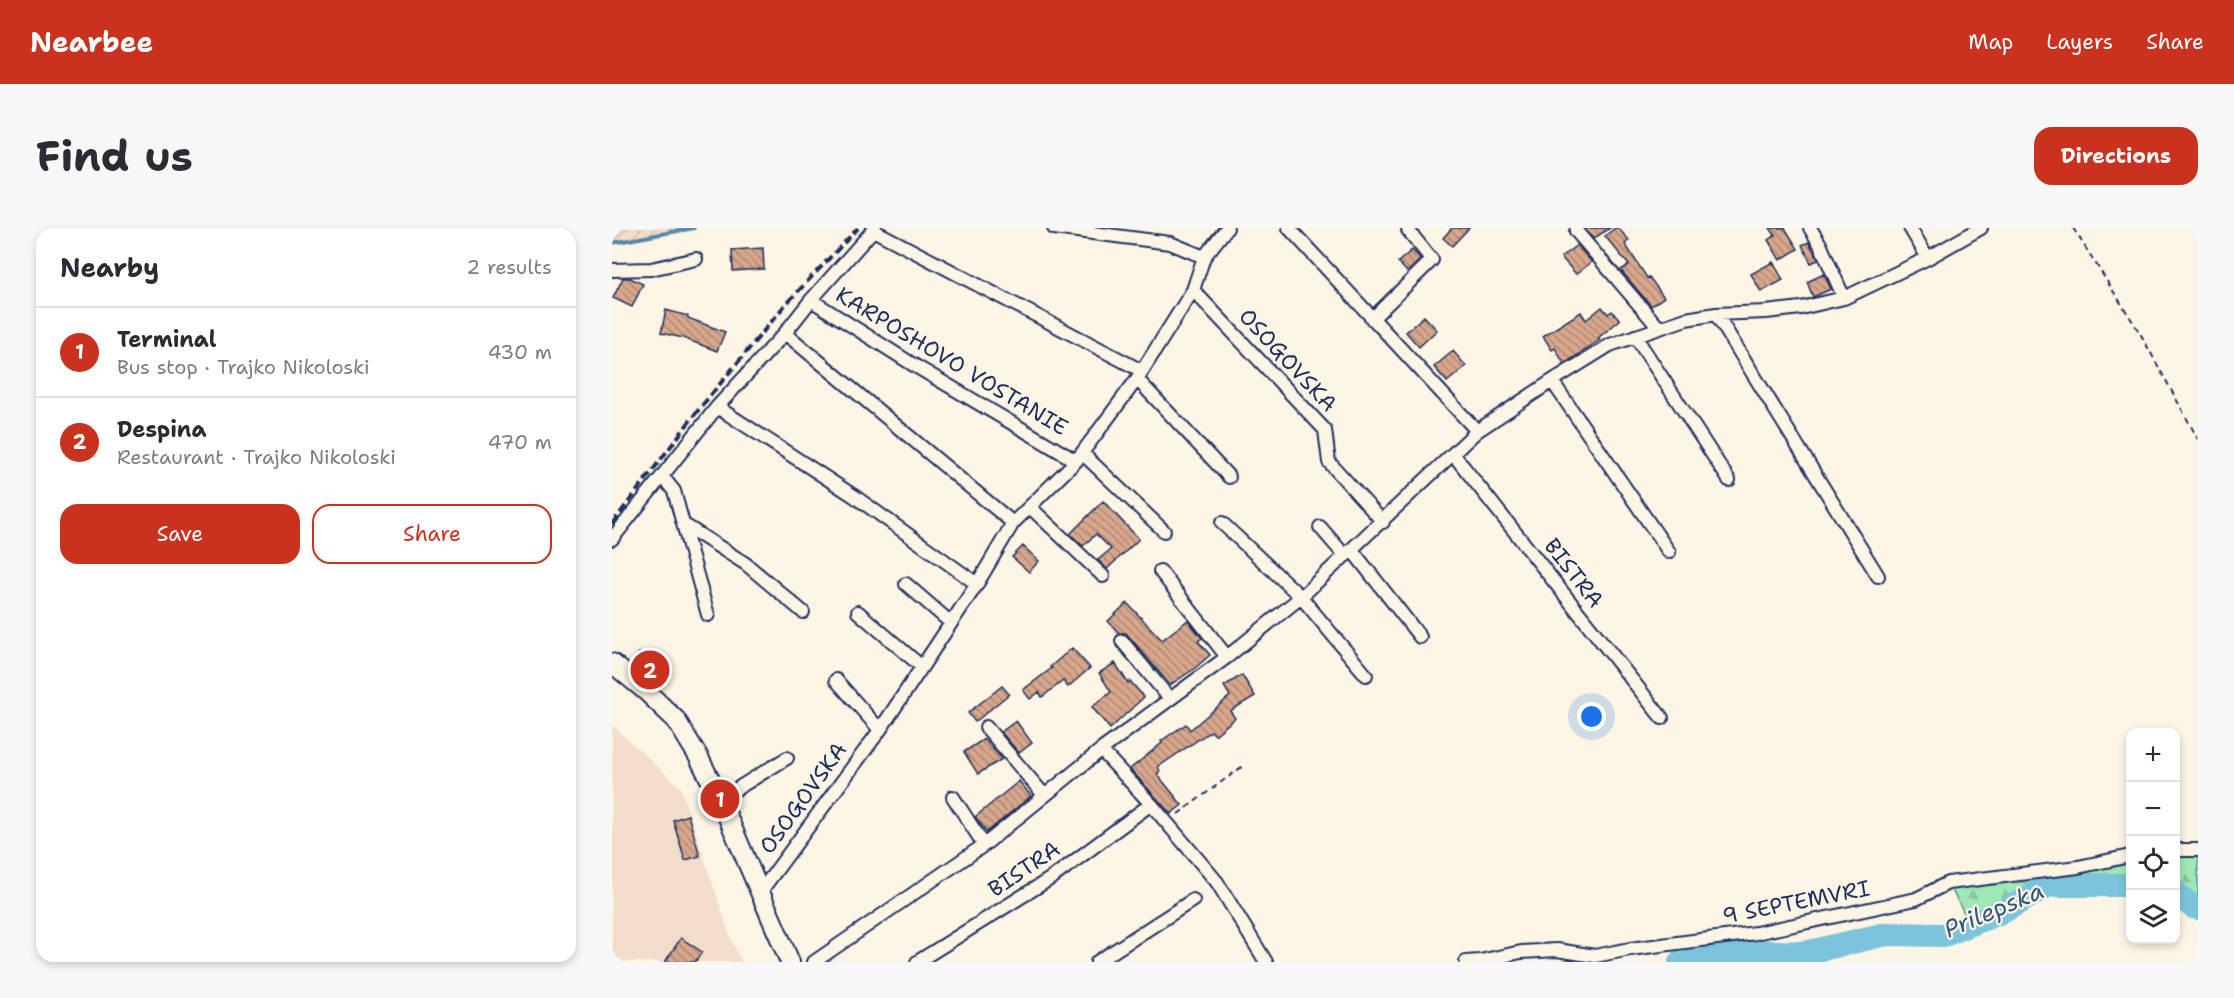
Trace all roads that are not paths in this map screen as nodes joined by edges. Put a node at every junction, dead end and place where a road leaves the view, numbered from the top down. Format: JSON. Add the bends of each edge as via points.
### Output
{"nodes":[{"id":1,"x":1054,"y":228,"type":"edge"},
{"id":2,"x":1227,"y":228,"type":"edge"},
{"id":3,"x":1289,"y":228,"type":"edge"},
{"id":4,"x":1410,"y":228,"type":"edge"},
{"id":5,"x":1810,"y":228,"type":"edge"},
{"id":6,"x":1910,"y":228,"type":"edge"},
{"id":7,"x":1981,"y":228,"type":"edge"},
{"id":8,"x":874,"y":229,"type":"edge"},
{"id":9,"x":1576,"y":231,"type":"dead end"},
{"id":10,"x":1204,"y":257,"type":"junction"},
{"id":11,"x":1928,"y":258,"type":"junction"},
{"id":12,"x":696,"y":259,"type":"dead end"},
{"id":13,"x":612,"y":270,"type":"edge"},
{"id":14,"x":1193,"y":290,"type":"junction"},
{"id":15,"x":1844,"y":298,"type":"junction"},
{"id":16,"x":811,"y":300,"type":"junction"},
{"id":17,"x":1716,"y":314,"type":"junction"},
{"id":18,"x":1372,"y":319,"type":"junction"},
{"id":19,"x":1659,"y":328,"type":"junction"},
{"id":20,"x":784,"y":333,"type":"junction"},
{"id":21,"x":1635,"y":336,"type":"junction"},
{"id":22,"x":1140,"y":375,"type":"junction"},
{"id":23,"x":1552,"y":381,"type":"junction"},
{"id":24,"x":717,"y":408,"type":"junction"},
{"id":25,"x":1477,"y":431,"type":"junction"},
{"id":26,"x":1454,"y":454,"type":"junction"},
{"id":27,"x":1079,"y":457,"type":"junction"},
{"id":28,"x":662,"y":476,"type":"junction"},
{"id":29,"x":1229,"y":477,"type":"dead end"},
{"id":30,"x":1729,"y":480,"type":"dead end"},
{"id":31,"x":1029,"y":507,"type":"junction"},
{"id":32,"x":1013,"y":522,"type":"junction"},
{"id":33,"x":1383,"y":522,"type":"junction"},
{"id":34,"x":1222,"y":523,"type":"dead end"},
{"id":35,"x":683,"y":524,"type":"junction"},
{"id":36,"x":1320,"y":527,"type":"dead end"},
{"id":37,"x":1164,"y":531,"type":"dead end"},
{"id":38,"x":612,"y":538,"type":"edge"},
{"id":39,"x":1669,"y":552,"type":"dead end"},
{"id":40,"x":1348,"y":553,"type":"junction"},
{"id":41,"x":1160,"y":571,"type":"dead end"},
{"id":42,"x":1103,"y":576,"type":"dead end"},
{"id":43,"x":1878,"y":576,"type":"dead end"},
{"id":44,"x":906,"y":584,"type":"dead end"},
{"id":45,"x":977,"y":584,"type":"junction"},
{"id":46,"x":1301,"y":597,"type":"junction"},
{"id":47,"x":803,"y":612,"type":"dead end"},
{"id":48,"x":858,"y":612,"type":"dead end"},
{"id":49,"x":708,"y":615,"type":"dead end"},
{"id":50,"x":951,"y":623,"type":"junction"},
{"id":51,"x":1420,"y":637,"type":"dead end"},
{"id":52,"x":1122,"y":641,"type":"dead end"},
{"id":53,"x":1227,"y":657,"type":"junction"},
{"id":54,"x":612,"y":663,"type":"edge"},
{"id":55,"x":922,"y":666,"type":"junction"},
{"id":56,"x":1366,"y":675,"type":"dead end"},
{"id":57,"x":836,"y":680,"type":"dead end"},
{"id":58,"x":1170,"y":699,"type":"junction"},
{"id":59,"x":1662,"y":718,"type":"dead end"},
{"id":60,"x":986,"y":727,"type":"dead end"},
{"id":61,"x":880,"y":730,"type":"junction"},
{"id":62,"x":1101,"y":750,"type":"junction"},
{"id":63,"x":787,"y":758,"type":"dead end"},
{"id":64,"x":1044,"y":795,"type":"junction"},
{"id":65,"x":953,"y":797,"type":"dead end"},
{"id":66,"x":720,"y":799,"type":"junction"},
{"id":67,"x":1151,"y":804,"type":"junction"},
{"id":68,"x":984,"y":845,"type":"junction"},
{"id":69,"x":2180,"y":850,"type":"edge"},
{"id":70,"x":2198,"y":850,"type":"edge"},
{"id":71,"x":2126,"y":857,"type":"edge"},
{"id":72,"x":761,"y":891,"type":"junction"},
{"id":73,"x":1193,"y":900,"type":"dead end"},
{"id":74,"x":790,"y":962,"type":"edge"},
{"id":75,"x":814,"y":962,"type":"edge"},
{"id":76,"x":916,"y":962,"type":"edge"},
{"id":77,"x":1097,"y":962,"type":"edge"},
{"id":78,"x":1266,"y":962,"type":"edge"},
{"id":79,"x":1466,"y":962,"type":"edge"}],
"edges":[{"from":1,"to":10,"type":"street","via":[[1170,243]]},
{"from":2,"to":10,"type":"street","name":"OSOGOVSKA"},
{"from":3,"to":18,"type":"street"},
{"from":4,"to":18,"type":"street","via":[[1432,260]]},
{"from":5,"to":15,"type":"street"},
{"from":6,"to":11,"type":"street"},
{"from":7,"to":11,"type":"street","name":"BISTRA"},
{"from":8,"to":16,"type":"street"},
{"from":8,"to":22,"type":"street"},
{"from":9,"to":19,"type":"street"},
{"from":10,"to":14,"type":"street","name":"OSOGOVSKA"},
{"from":11,"to":15,"type":"street","name":"BISTRA"},
{"from":12,"to":13,"type":"street","via":[[651,269]]},
{"from":14,"to":22,"type":"street","name":"OSOGOVSKA"},
{"from":14,"to":33,"type":"street","name":"OSOGOVSKA","via":[[1324,430],[1329,462]]},
{"from":15,"to":17,"type":"street","name":"BISTRA","via":[[1777,310]]},
{"from":16,"to":20,"type":"street","name":"KARPOSHOVO VOSTANIE"},
{"from":16,"to":27,"type":"street","name":"KARPOSHOVO VOSTANIE","via":[[912,364]]},
{"from":17,"to":19,"type":"street","name":"BISTRA"},
{"from":17,"to":43,"type":"street"},
{"from":18,"to":25,"type":"street"},
{"from":19,"to":21,"type":"street","name":"BISTRA"},
{"from":20,"to":24,"type":"street","name":"KARPOSHOVO VOSTANIE"},
{"from":20,"to":32,"type":"street"},
{"from":21,"to":23,"type":"street","name":"BISTRA","via":[[1610,345]]},
{"from":21,"to":30,"type":"street"},
{"from":22,"to":27,"type":"street","name":"OSOGOVSKA"},
{"from":22,"to":29,"type":"street"},
{"from":23,"to":25,"type":"street","name":"BISTRA"},
{"from":23,"to":39,"type":"street"},
{"from":24,"to":28,"type":"street","name":"KARPOSHOVO VOSTANIE"},
{"from":24,"to":45,"type":"street","via":[[855,496]]},
{"from":25,"to":26,"type":"street","name":"BISTRA"},
{"from":26,"to":33,"type":"street","name":"BISTRA"},
{"from":26,"to":59,"type":"street","name":"BISTRA"},
{"from":27,"to":31,"type":"street","name":"OSOGOVSKA"},
{"from":27,"to":37,"type":"street"},
{"from":28,"to":35,"type":"street","via":[[674,491]]},
{"from":28,"to":38,"type":"street","name":"KARPOSHOVO VOSTANIE"},
{"from":31,"to":32,"type":"street","name":"OSOGOVSKA"},
{"from":31,"to":42,"type":"street"},
{"from":32,"to":45,"type":"street","name":"OSOGOVSKA"},
{"from":33,"to":40,"type":"street","name":"BISTRA"},
{"from":34,"to":46,"type":"street"},
{"from":35,"to":47,"type":"street","via":[[746,564]]},
{"from":35,"to":49,"type":"street"},
{"from":36,"to":40,"type":"street"},
{"from":40,"to":46,"type":"street","name":"BISTRA"},
{"from":40,"to":51,"type":"street"},
{"from":41,"to":53,"type":"street"},
{"from":44,"to":50,"type":"street"},
{"from":45,"to":50,"type":"street","name":"OSOGOVSKA"},
{"from":46,"to":53,"type":"street","name":"BISTRA"},
{"from":46,"to":56,"type":"street"},
{"from":48,"to":55,"type":"street"},
{"from":50,"to":55,"type":"street","name":"OSOGOVSKA"},
{"from":52,"to":58,"type":"street"},
{"from":53,"to":58,"type":"street","name":"BISTRA"},
{"from":54,"to":66,"type":"main road","via":[[676,720]]},
{"from":55,"to":61,"type":"street","name":"OSOGOVSKA"},
{"from":57,"to":61,"type":"street"},
{"from":58,"to":62,"type":"street","name":"BISTRA"},
{"from":60,"to":64,"type":"street"},
{"from":61,"to":72,"type":"street","name":"OSOGOVSKA"},
{"from":62,"to":64,"type":"street","name":"BISTRA"},
{"from":62,"to":67,"type":"street"},
{"from":63,"to":66,"type":"street"},
{"from":64,"to":68,"type":"street","name":"BISTRA"},
{"from":65,"to":68,"type":"street","name":"BISTRA"},
{"from":66,"to":72,"type":"main road"},
{"from":67,"to":76,"type":"street","name":"BISTRA","via":[[1053,877]]},
{"from":67,"to":78,"type":"street","via":[[1217,882]]},
{"from":68,"to":75,"type":"street","name":"BISTRA"},
{"from":69,"to":70,"type":"street"},
{"from":71,"to":79,"type":"street","name":"9 SEPTEMVRI","via":[[2078,867],[1948,883],[1916,899],[1756,933],[1595,956],[1557,950]]},
{"from":72,"to":74,"type":"main road"},
{"from":73,"to":77,"type":"street"}]}
